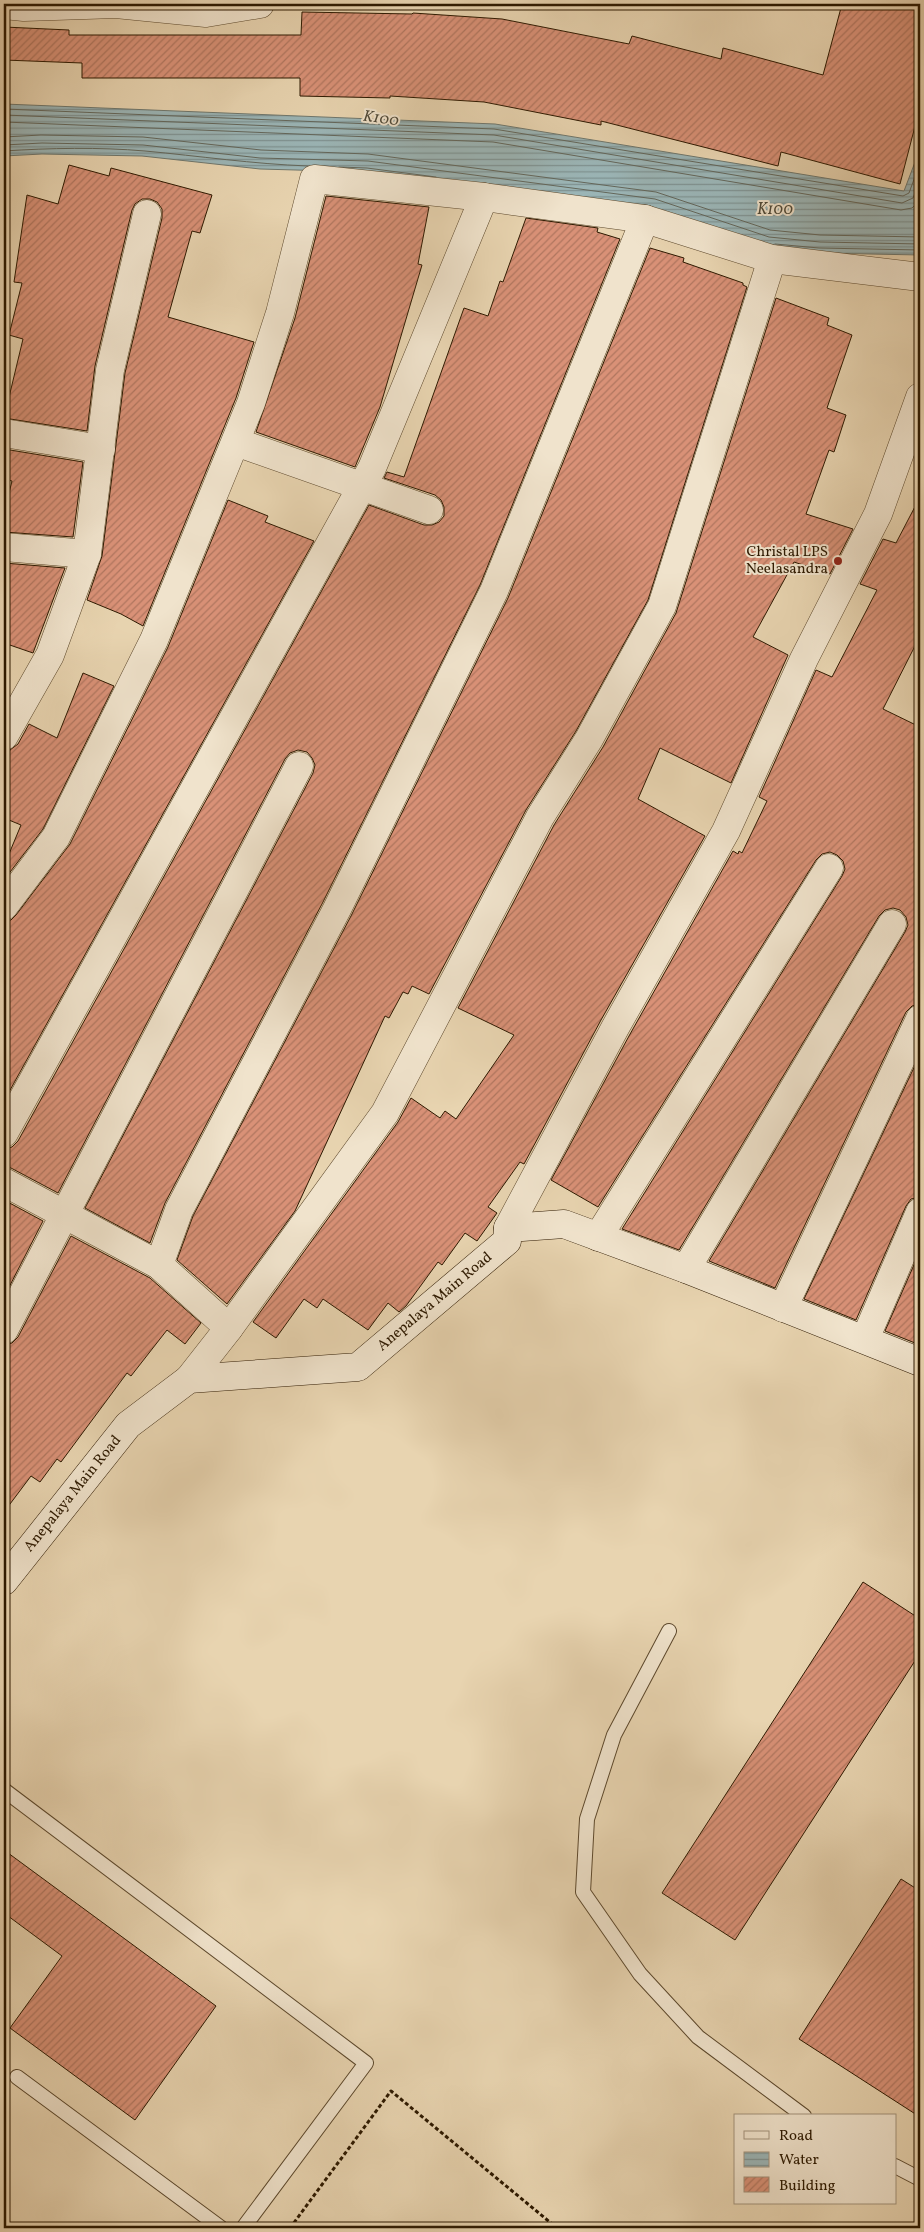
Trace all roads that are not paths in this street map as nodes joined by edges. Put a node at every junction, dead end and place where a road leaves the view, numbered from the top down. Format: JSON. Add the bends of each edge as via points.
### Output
{"nodes":[{"id":1,"x":116,"y":4,"type":"edge"},
{"id":2,"x":260,"y":4,"type":"edge"},
{"id":3,"x":17,"y":5,"type":"edge"},
{"id":4,"x":207,"y":8,"type":"edge"},
{"id":5,"x":484,"y":197,"type":"junction"},
{"id":6,"x":147,"y":214,"type":"dead end"},
{"id":7,"x":645,"y":220,"type":"junction"},
{"id":8,"x":772,"y":259,"type":"junction"},
{"id":9,"x":920,"y":277,"type":"edge"},
{"id":10,"x":920,"y":398,"type":"edge"},
{"id":11,"x":4,"y":434,"type":"edge"},
{"id":12,"x":236,"y":442,"type":"junction"},
{"id":13,"x":101,"y":449,"type":"junction"},
{"id":14,"x":361,"y":487,"type":"junction"},
{"id":15,"x":429,"y":510,"type":"dead end"},
{"id":16,"x":4,"y":547,"type":"edge"},
{"id":17,"x":87,"y":554,"type":"junction"},
{"id":18,"x":4,"y":736,"type":"edge"},
{"id":19,"x":299,"y":766,"type":"dead end"},
{"id":20,"x":829,"y":868,"type":"dead end"},
{"id":21,"x":4,"y":906,"type":"edge"},
{"id":22,"x":892,"y":924,"type":"dead end"},
{"id":23,"x":920,"y":1019,"type":"edge"},
{"id":24,"x":4,"y":1133,"type":"edge"},
{"id":25,"x":4,"y":1182,"type":"edge"},
{"id":26,"x":920,"y":1212,"type":"edge"},
{"id":27,"x":63,"y":1214,"type":"junction"},
{"id":28,"x":508,"y":1228,"type":"junction"},
{"id":29,"x":598,"y":1237,"type":"junction"},
{"id":30,"x":159,"y":1265,"type":"junction"},
{"id":31,"x":686,"y":1269,"type":"junction"},
{"id":32,"x":783,"y":1308,"type":"junction"},
{"id":33,"x":229,"y":1328,"type":"junction"},
{"id":34,"x":4,"y":1330,"type":"edge"},
{"id":35,"x":865,"y":1339,"type":"junction"},
{"id":36,"x":920,"y":1362,"type":"edge"},
{"id":37,"x":189,"y":1379,"type":"junction"},
{"id":38,"x":4,"y":1580,"type":"edge"},
{"id":39,"x":669,"y":1631,"type":"dead end"},
{"id":40,"x":4,"y":1790,"type":"edge"},
{"id":41,"x":17,"y":2078,"type":"dead end"},
{"id":42,"x":801,"y":2114,"type":"edge"},
{"id":43,"x":896,"y":2167,"type":"edge"},
{"id":44,"x":920,"y":2180,"type":"edge"},
{"id":45,"x":221,"y":2228,"type":"edge"},
{"id":46,"x":243,"y":2228,"type":"edge"}],
"edges":[{"from":1,"to":3,"type":"street"},
{"from":1,"to":4,"type":"street"},
{"from":2,"to":4,"type":"street"},
{"from":5,"to":7,"type":"street"},
{"from":5,"to":12,"type":"street","via":[[314,178],[280,313],[252,403]]},
{"from":5,"to":14,"type":"street","via":[[372,468]]},
{"from":6,"to":13,"type":"street","via":[[110,370]]},
{"from":7,"to":8,"type":"street"},
{"from":7,"to":30,"type":"street","via":[[494,591],[337,909],[178,1210]]},
{"from":8,"to":9,"type":"street"},
{"from":8,"to":33,"type":"street","via":[[662,606],[589,739],[540,817],[385,1113]]},
{"from":10,"to":28,"type":"street","name":"Anepalaya Main Road","via":[[878,514],[804,659],[726,831]]},
{"from":11,"to":13,"type":"street"},
{"from":12,"to":14,"type":"street"},
{"from":12,"to":21,"type":"street","via":[[154,640],[69,812],[56,837]]},
{"from":13,"to":17,"type":"street"},
{"from":14,"to":15,"type":"street"},
{"from":14,"to":24,"type":"street"},
{"from":16,"to":17,"type":"street"},
{"from":17,"to":18,"type":"street","via":[[50,655]]},
{"from":19,"to":27,"type":"street"},
{"from":20,"to":29,"type":"street"},
{"from":22,"to":31,"type":"street"},
{"from":23,"to":32,"type":"street"},
{"from":25,"to":27,"type":"street"},
{"from":26,"to":35,"type":"street"},
{"from":27,"to":30,"type":"street"},
{"from":27,"to":34,"type":"street"},
{"from":28,"to":29,"type":"street","via":[[564,1224]]},
{"from":28,"to":37,"type":"street","name":"Anepalaya Main Road","via":[[507,1241],[358,1367]]},
{"from":29,"to":31,"type":"street"},
{"from":30,"to":33,"type":"street"},
{"from":31,"to":32,"type":"street"},
{"from":32,"to":35,"type":"street"},
{"from":33,"to":37,"type":"street"},
{"from":35,"to":36,"type":"street"},
{"from":37,"to":38,"type":"street","name":"Anepalaya Main Road","via":[[128,1425]]},
{"from":39,"to":42,"type":"lane","via":[[614,1735],[587,1819],[583,1892],[640,1974],[698,2037]]},
{"from":40,"to":46,"type":"lane","via":[[366,2063]]},
{"from":41,"to":45,"type":"lane"},
{"from":43,"to":44,"type":"lane"}]}
